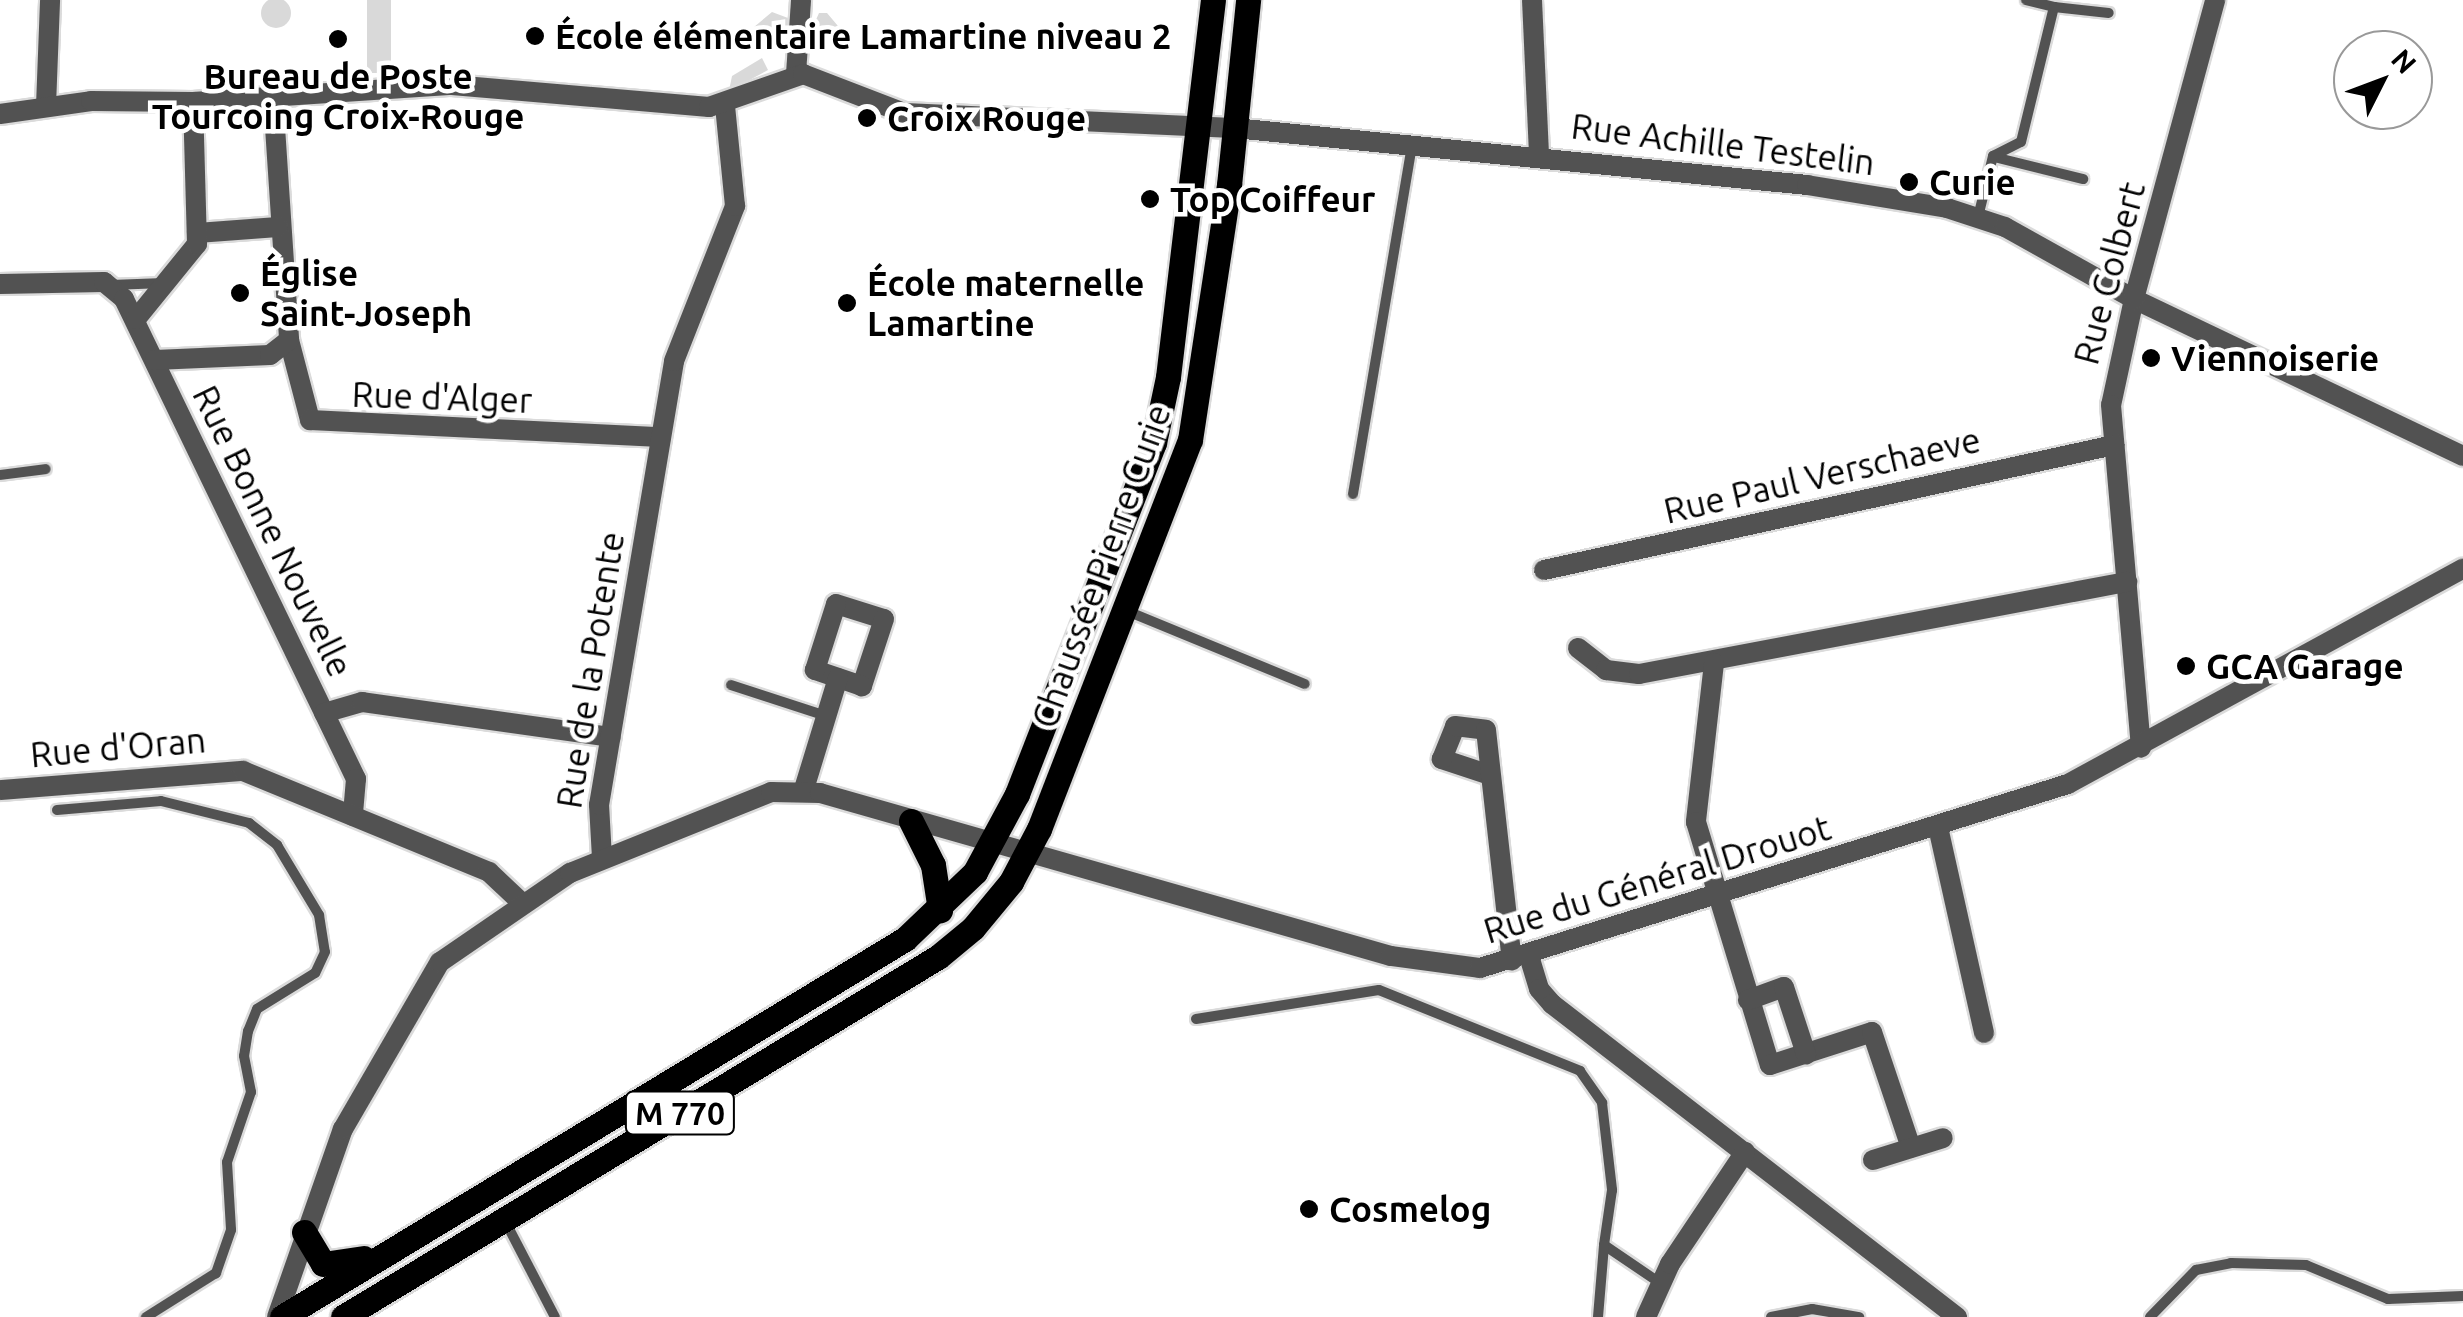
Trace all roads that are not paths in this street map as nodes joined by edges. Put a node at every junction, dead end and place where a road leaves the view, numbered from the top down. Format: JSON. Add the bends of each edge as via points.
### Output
{"nodes":[{"id":1,"x":50,"y":0,"type":"edge"},
{"id":2,"x":801,"y":0,"type":"edge"},
{"id":3,"x":1213,"y":0,"type":"edge"},
{"id":4,"x":1248,"y":0,"type":"edge"},
{"id":5,"x":1532,"y":0,"type":"edge"},
{"id":6,"x":2026,"y":0,"type":"edge"},
{"id":7,"x":2215,"y":0,"type":"edge"},
{"id":8,"x":2054,"y":7,"type":"junction"},
{"id":9,"x":2109,"y":14,"type":"dead end"},
{"id":10,"x":796,"y":74,"type":"junction"},
{"id":11,"x":272,"y":97,"type":"junction"},
{"id":12,"x":193,"y":102,"type":"junction"},
{"id":13,"x":725,"y":105,"type":"junction"},
{"id":14,"x":46,"y":106,"type":"junction"},
{"id":15,"x":0,"y":114,"type":"edge"},
{"id":16,"x":1197,"y":126,"type":"junction"},
{"id":17,"x":1234,"y":128,"type":"junction"},
{"id":18,"x":1412,"y":143,"type":"junction"},
{"id":19,"x":1539,"y":156,"type":"junction"},
{"id":20,"x":1993,"y":156,"type":"junction"},
{"id":21,"x":2083,"y":178,"type":"dead end"},
{"id":22,"x":1978,"y":217,"type":"junction"},
{"id":23,"x":278,"y":226,"type":"junction"},
{"id":24,"x":198,"y":233,"type":"junction"},
{"id":25,"x":165,"y":283,"type":"junction"},
{"id":26,"x":0,"y":284,"type":"edge"},
{"id":27,"x":111,"y":285,"type":"junction"},
{"id":28,"x":2134,"y":300,"type":"junction"},
{"id":29,"x":136,"y":319,"type":"junction"},
{"id":30,"x":289,"y":340,"type":"junction"},
{"id":31,"x":155,"y":360,"type":"junction"},
{"id":32,"x":661,"y":437,"type":"junction"},
{"id":33,"x":2114,"y":445,"type":"junction"},
{"id":34,"x":2463,"y":456,"type":"edge"},
{"id":35,"x":46,"y":469,"type":"dead end"},
{"id":36,"x":0,"y":475,"type":"edge"},
{"id":37,"x":1353,"y":494,"type":"dead end"},
{"id":38,"x":2463,"y":569,"type":"edge"},
{"id":39,"x":1544,"y":570,"type":"dead end"},
{"id":40,"x":2128,"y":582,"type":"junction"},
{"id":41,"x":1126,"y":611,"type":"junction"},
{"id":42,"x":1578,"y":648,"type":"dead end"},
{"id":43,"x":1714,"y":663,"type":"junction"},
{"id":44,"x":838,"y":678,"type":"dead end"},
{"id":45,"x":1305,"y":684,"type":"dead end"},
{"id":46,"x":730,"y":685,"type":"dead end"},
{"id":47,"x":324,"y":713,"type":"junction"},
{"id":48,"x":826,"y":716,"type":"junction"},
{"id":49,"x":611,"y":737,"type":"junction"},
{"id":50,"x":2141,"y":748,"type":"junction"},
{"id":51,"x":1490,"y":775,"type":"dead end"},
{"id":52,"x":0,"y":790,"type":"edge"},
{"id":53,"x":804,"y":790,"type":"junction"},
{"id":54,"x":57,"y":810,"type":"dead end"},
{"id":55,"x":353,"y":816,"type":"junction"},
{"id":56,"x":911,"y":821,"type":"junction"},
{"id":57,"x":1938,"y":827,"type":"junction"},
{"id":58,"x":992,"y":844,"type":"junction"},
{"id":59,"x":1029,"y":851,"type":"junction"},
{"id":60,"x":602,"y":858,"type":"junction"},
{"id":61,"x":1715,"y":897,"type":"junction"},
{"id":62,"x":522,"y":902,"type":"junction"},
{"id":63,"x":940,"y":910,"type":"junction"},
{"id":64,"x":1520,"y":959,"type":"junction"},
{"id":65,"x":1748,"y":1000,"type":"junction"},
{"id":66,"x":1196,"y":1020,"type":"dead end"},
{"id":67,"x":1984,"y":1033,"type":"dead end"},
{"id":68,"x":1806,"y":1054,"type":"junction"},
{"id":69,"x":1943,"y":1138,"type":"dead end"},
{"id":70,"x":1912,"y":1148,"type":"junction"},
{"id":71,"x":1745,"y":1152,"type":"junction"},
{"id":72,"x":1872,"y":1160,"type":"dead end"},
{"id":73,"x":504,"y":1220,"type":"junction"},
{"id":74,"x":304,"y":1232,"type":"junction"},
{"id":75,"x":1604,"y":1245,"type":"junction"},
{"id":76,"x":397,"y":1247,"type":"junction"},
{"id":77,"x":1660,"y":1282,"type":"junction"},
{"id":78,"x":2463,"y":1296,"type":"edge"},
{"id":79,"x":146,"y":1317,"type":"edge"},
{"id":80,"x":279,"y":1317,"type":"edge"},
{"id":81,"x":342,"y":1317,"type":"edge"},
{"id":82,"x":555,"y":1317,"type":"edge"},
{"id":83,"x":1598,"y":1317,"type":"edge"},
{"id":84,"x":1646,"y":1317,"type":"edge"},
{"id":85,"x":1771,"y":1317,"type":"edge"},
{"id":86,"x":1859,"y":1317,"type":"edge"},
{"id":87,"x":1957,"y":1317,"type":"edge"},
{"id":88,"x":2150,"y":1317,"type":"edge"}],
"edges":[{"from":1,"to":14,"type":"street"},
{"from":2,"to":10,"type":"street"},
{"from":3,"to":16,"type":"main road","name":"Chaussée Pierre Curie","number":"M 770"},
{"from":4,"to":17,"type":"main road","name":"Chaussée Pierre Curie","number":"M 770"},
{"from":5,"to":19,"type":"street"},
{"from":6,"to":8,"type":"lane"},
{"from":7,"to":28,"type":"street","name":"Rue Colbert"},
{"from":8,"to":9,"type":"lane"},
{"from":8,"to":20,"type":"lane","via":[[2021,142]]},
{"from":10,"to":13,"type":"street"},
{"from":10,"to":16,"type":"street","name":"Rue Achille Testelin","via":[[816,75],[918,114]]},
{"from":11,"to":12,"type":"street"},
{"from":11,"to":13,"type":"street","via":[[452,85]]},
{"from":11,"to":23,"type":"street","name":"Rue d'Alger"},
{"from":12,"to":14,"type":"street","via":[[127,98]]},
{"from":12,"to":24,"type":"street"},
{"from":13,"to":32,"type":"street","name":"Rue de la Potente","via":[[736,164],[733,220],[678,348]]},
{"from":14,"to":15,"type":"street"},
{"from":16,"to":17,"type":"street","name":"Rue Achille Testelin"},
{"from":16,"to":58,"type":"main road","name":"Chaussée Pierre Curie","number":"M 770","via":[[1154,443]]},
{"from":17,"to":18,"type":"street","name":"Rue Achille Testelin"},
{"from":17,"to":41,"type":"main road","name":"Chaussée Pierre Curie","number":"M 770","via":[[1195,421]]},
{"from":18,"to":19,"type":"street","name":"Rue Achille Testelin"},
{"from":18,"to":37,"type":"lane"},
{"from":19,"to":22,"type":"street","name":"Rue Achille Testelin","via":[[1880,195]]},
{"from":20,"to":21,"type":"lane"},
{"from":20,"to":22,"type":"lane"},
{"from":22,"to":28,"type":"street","name":"Rue Achille Testelin"},
{"from":23,"to":24,"type":"street"},
{"from":23,"to":30,"type":"street","name":"Rue d'Alger","via":[[286,252]]},
{"from":24,"to":25,"type":"street","via":[[194,253]]},
{"from":25,"to":27,"type":"lane"},
{"from":25,"to":29,"type":"street"},
{"from":26,"to":27,"type":"street"},
{"from":27,"to":29,"type":"street","name":"Rue Bonne Nouvelle"},
{"from":28,"to":33,"type":"street","name":"Rue Colbert","via":[[2111,390]]},
{"from":28,"to":34,"type":"street","name":"Rue Achille Testelin"},
{"from":29,"to":31,"type":"street","name":"Rue Bonne Nouvelle"},
{"from":30,"to":31,"type":"street","via":[[270,354]]},
{"from":30,"to":32,"type":"street","name":"Rue d'Alger","via":[[304,408],[318,424]]},
{"from":31,"to":47,"type":"street","name":"Rue Bonne Nouvelle"},
{"from":32,"to":49,"type":"street","name":"Rue de la Potente"},
{"from":33,"to":39,"type":"street","name":"Rue Paul Verschaeve"},
{"from":33,"to":40,"type":"street","name":"Rue Colbert"},
{"from":35,"to":36,"type":"lane"},
{"from":38,"to":50,"type":"street","name":"Rue du Général Drouot"},
{"from":40,"to":43,"type":"street"},
{"from":40,"to":50,"type":"street","name":"Rue Colbert"},
{"from":41,"to":45,"type":"lane"},
{"from":41,"to":59,"type":"main road","name":"Chaussée Pierre Curie","number":"M 770"},
{"from":42,"to":43,"type":"street","via":[[1617,674]]},
{"from":43,"to":61,"type":"street","via":[[1695,800]]},
{"from":44,"to":48,"type":"street"},
{"from":46,"to":48,"type":"lane"},
{"from":47,"to":49,"type":"street","via":[[362,702]]},
{"from":47,"to":55,"type":"street","name":"Rue Bonne Nouvelle","via":[[356,779]]},
{"from":48,"to":53,"type":"street"},
{"from":49,"to":60,"type":"street","name":"Rue de la Potente","via":[[597,822]]},
{"from":50,"to":57,"type":"street","name":"Rue du Général Drouot","via":[[2068,784]]},
{"from":51,"to":64,"type":"street"},
{"from":52,"to":55,"type":"street","name":"Rue d'Oran","via":[[232,770]]},
{"from":53,"to":56,"type":"street","name":"Rue du Général Drouot"},
{"from":53,"to":60,"type":"street","name":"Rue du Général Drouot","via":[[771,792]]},
{"from":54,"to":79,"type":"lane","via":[[161,801],[250,823],[276,846],[319,915],[325,952],[315,973],[258,1010],[248,1030],[244,1056],[251,1092],[227,1162],[231,1230],[216,1273]]},
{"from":55,"to":62,"type":"street","via":[[498,876]]},
{"from":56,"to":58,"type":"street","name":"Rue du Général Drouot"},
{"from":56,"to":63,"type":"main road","via":[[934,865]]},
{"from":57,"to":61,"type":"street","name":"Rue du Général Drouot"},
{"from":57,"to":67,"type":"street"},
{"from":58,"to":59,"type":"street","name":"Rue du Général Drouot"},
{"from":58,"to":63,"type":"main road","number":"M 770"},
{"from":59,"to":64,"type":"street","name":"Rue du Général Drouot","via":[[1426,964],[1467,968]]},
{"from":59,"to":73,"type":"main road","number":"M 770","via":[[1004,892],[950,949]]},
{"from":60,"to":62,"type":"street","name":"Rue de la Potente"},
{"from":61,"to":64,"type":"street","name":"Rue du Général Drouot"},
{"from":61,"to":65,"type":"street"},
{"from":62,"to":74,"type":"street","name":"Rue de la Potente","via":[[427,977],[343,1129]]},
{"from":63,"to":76,"type":"main road","number":"M 770","via":[[875,957]]},
{"from":64,"to":71,"type":"street","via":[[1548,1000]]},
{"from":65,"to":68,"type":"street","via":[[1770,1065]]},
{"from":65,"to":68,"type":"street","via":[[1784,988]]},
{"from":66,"to":75,"type":"lane","via":[[1378,990],[1580,1071],[1602,1104],[1612,1190]]},
{"from":68,"to":70,"type":"street","via":[[1872,1032]]},
{"from":69,"to":70,"type":"street"},
{"from":70,"to":72,"type":"street"},
{"from":71,"to":77,"type":"street"},
{"from":71,"to":87,"type":"street"},
{"from":73,"to":81,"type":"main road","number":"M 770"},
{"from":73,"to":82,"type":"lane"},
{"from":74,"to":76,"type":"main road","via":[[328,1266]]},
{"from":74,"to":80,"type":"street","name":"Rue de la Potente"},
{"from":75,"to":77,"type":"lane"},
{"from":75,"to":83,"type":"lane"},
{"from":76,"to":80,"type":"main road","number":"M 770"},
{"from":77,"to":84,"type":"street"},
{"from":78,"to":88,"type":"lane","via":[[2388,1299],[2306,1265],[2231,1263],[2196,1270]]},
{"from":85,"to":86,"type":"lane","via":[[1812,1310]]}]}
